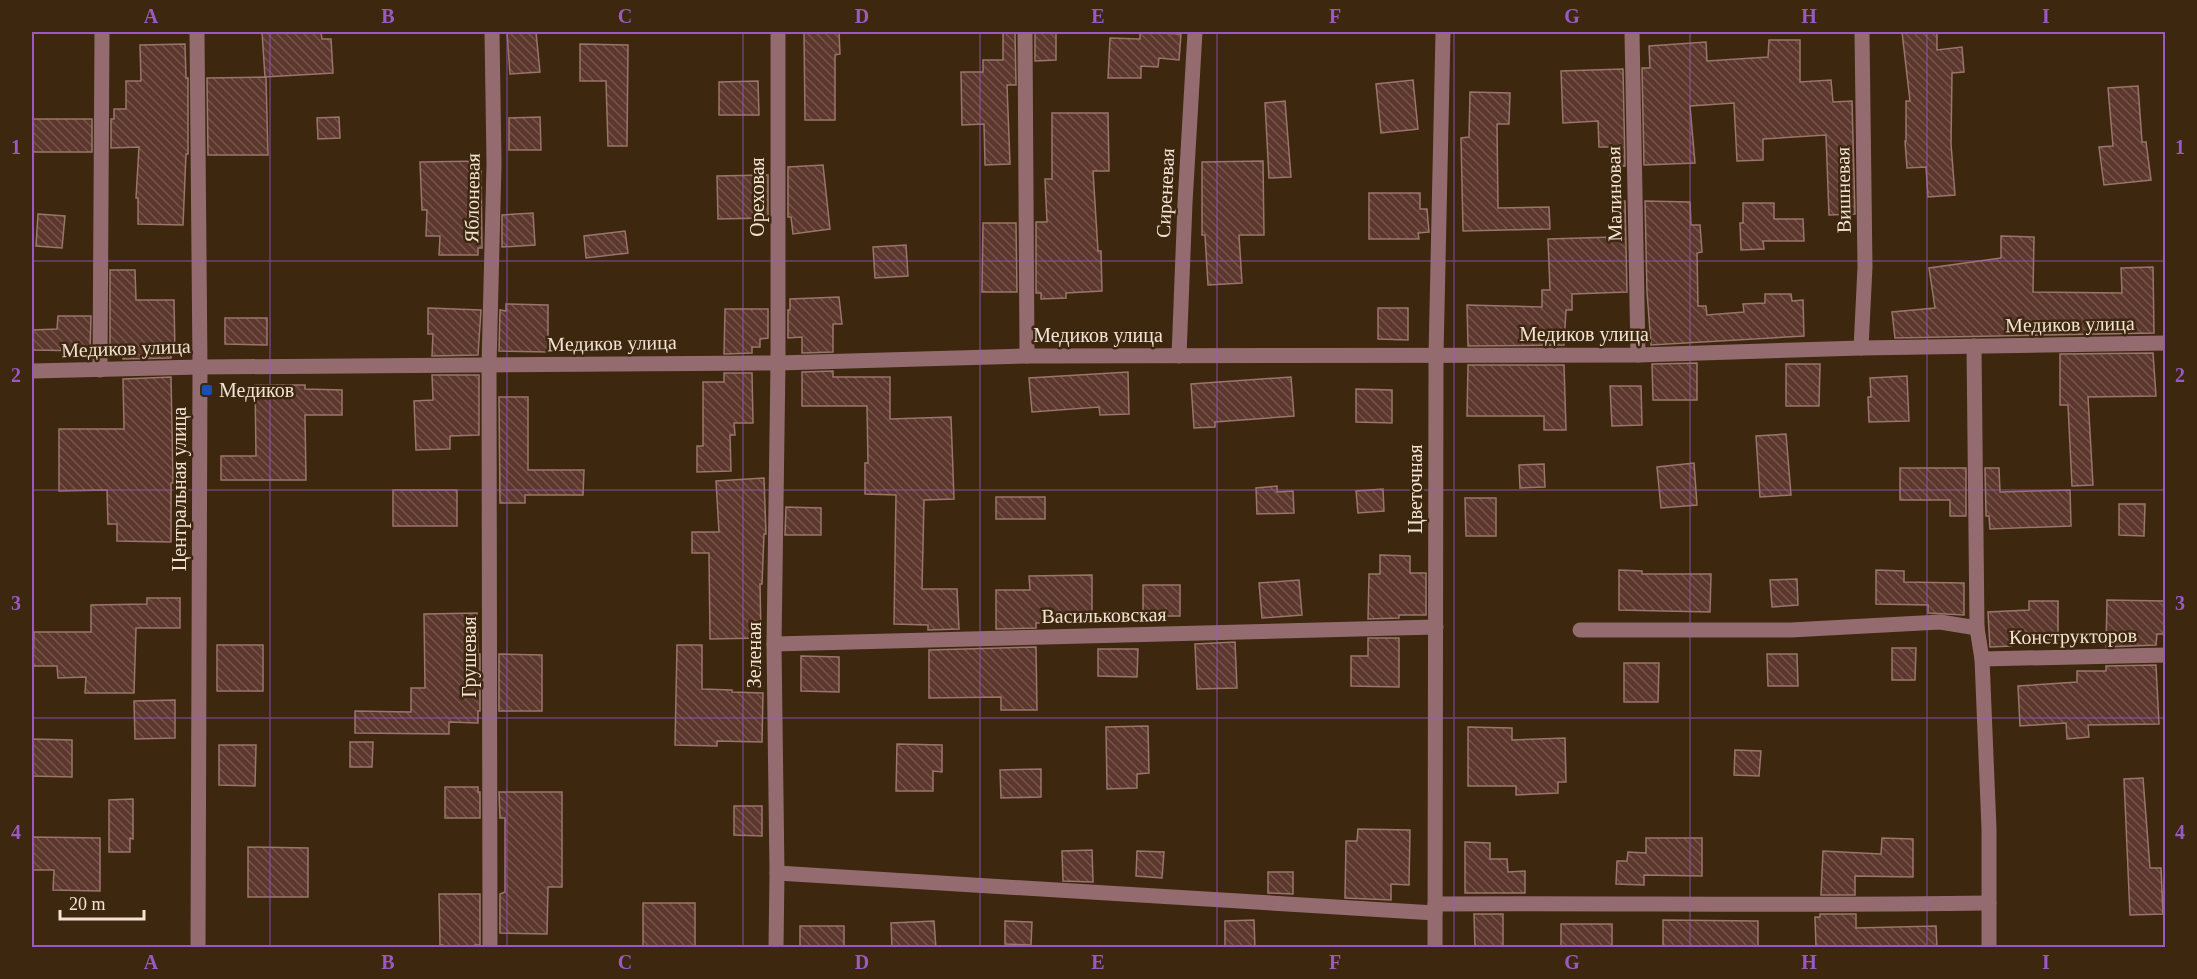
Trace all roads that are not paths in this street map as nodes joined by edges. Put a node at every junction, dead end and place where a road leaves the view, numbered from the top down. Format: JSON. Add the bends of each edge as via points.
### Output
{"nodes":[{"id":1,"x":102,"y":32,"type":"edge"},
{"id":2,"x":197,"y":32,"type":"edge"},
{"id":3,"x":492,"y":32,"type":"edge"},
{"id":4,"x":778,"y":32,"type":"edge"},
{"id":5,"x":1025,"y":32,"type":"edge"},
{"id":6,"x":1195,"y":32,"type":"edge"},
{"id":7,"x":1443,"y":32,"type":"edge"},
{"id":8,"x":1632,"y":32,"type":"edge"},
{"id":9,"x":1862,"y":32,"type":"edge"},
{"id":10,"x":2166,"y":343,"type":"edge"},
{"id":11,"x":1974,"y":346,"type":"junction"},
{"id":12,"x":1861,"y":348,"type":"junction"},
{"id":13,"x":1436,"y":355,"type":"junction"},
{"id":14,"x":1638,"y":355,"type":"junction"},
{"id":15,"x":1027,"y":356,"type":"junction"},
{"id":16,"x":1179,"y":356,"type":"junction"},
{"id":17,"x":778,"y":363,"type":"junction"},
{"id":18,"x":489,"y":366,"type":"junction"},
{"id":19,"x":200,"y":367,"type":"junction"},
{"id":20,"x":100,"y":370,"type":"junction"},
{"id":21,"x":32,"y":372,"type":"edge"},
{"id":22,"x":1436,"y":627,"type":"junction"},
{"id":23,"x":1977,"y":628,"type":"junction"},
{"id":24,"x":1580,"y":630,"type":"dead end"},
{"id":25,"x":774,"y":644,"type":"junction"},
{"id":26,"x":2166,"y":655,"type":"edge"},
{"id":27,"x":1982,"y":659,"type":"junction"},
{"id":28,"x":777,"y":873,"type":"junction"},
{"id":29,"x":1989,"y":903,"type":"junction"},
{"id":30,"x":1435,"y":908,"type":"junction"},
{"id":31,"x":198,"y":948,"type":"edge"},
{"id":32,"x":490,"y":948,"type":"edge"},
{"id":33,"x":776,"y":948,"type":"edge"},
{"id":34,"x":1435,"y":948,"type":"edge"},
{"id":35,"x":1989,"y":948,"type":"edge"}],
"edges":[{"from":1,"to":20,"type":"street"},
{"from":2,"to":19,"type":"street","name":"Центральная улица"},
{"from":3,"to":18,"type":"street","name":"Яблоневая","via":[[494,164]]},
{"from":4,"to":17,"type":"street","name":"Ореховая"},
{"from":5,"to":15,"type":"street"},
{"from":6,"to":16,"type":"street","name":"Сиреневая"},
{"from":7,"to":13,"type":"street","name":"Цветочная"},
{"from":8,"to":14,"type":"street","name":"Малиновая"},
{"from":9,"to":12,"type":"street","name":"Вишневая"},
{"from":10,"to":11,"type":"street","name":"Медиков улица"},
{"from":11,"to":12,"type":"street","name":"Медиков улица"},
{"from":11,"to":23,"type":"street"},
{"from":12,"to":14,"type":"street","name":"Медиков улица"},
{"from":13,"to":14,"type":"street","name":"Медиков улица"},
{"from":13,"to":16,"type":"street","name":"Медиков улица"},
{"from":13,"to":22,"type":"street","name":"Цветочная"},
{"from":15,"to":16,"type":"street","name":"Медиков улица"},
{"from":15,"to":17,"type":"street","name":"Медиков улица"},
{"from":17,"to":18,"type":"street","name":"Медиков улица"},
{"from":17,"to":25,"type":"street","name":"Зеленая"},
{"from":18,"to":19,"type":"street","name":"Медиков улица"},
{"from":18,"to":32,"type":"street","name":"Грушевая"},
{"from":19,"to":20,"type":"street","name":"Медиков улица"},
{"from":19,"to":31,"type":"street","name":"Центральная улица"},
{"from":20,"to":21,"type":"street","name":"Медиков улица"},
{"from":22,"to":25,"type":"street","name":"Васильковская"},
{"from":22,"to":30,"type":"street","name":"Цветочная"},
{"from":23,"to":24,"type":"street","via":[[1940,622],[1791,630]]},
{"from":23,"to":27,"type":"street"},
{"from":25,"to":28,"type":"street","name":"Зеленая"},
{"from":26,"to":27,"type":"street","name":"Конструкторов"},
{"from":27,"to":29,"type":"street"},
{"from":28,"to":30,"type":"street"},
{"from":28,"to":33,"type":"street","name":"Зеленая"},
{"from":29,"to":30,"type":"street"},
{"from":29,"to":35,"type":"street"},
{"from":30,"to":34,"type":"street","name":"Цветочная"}]}
